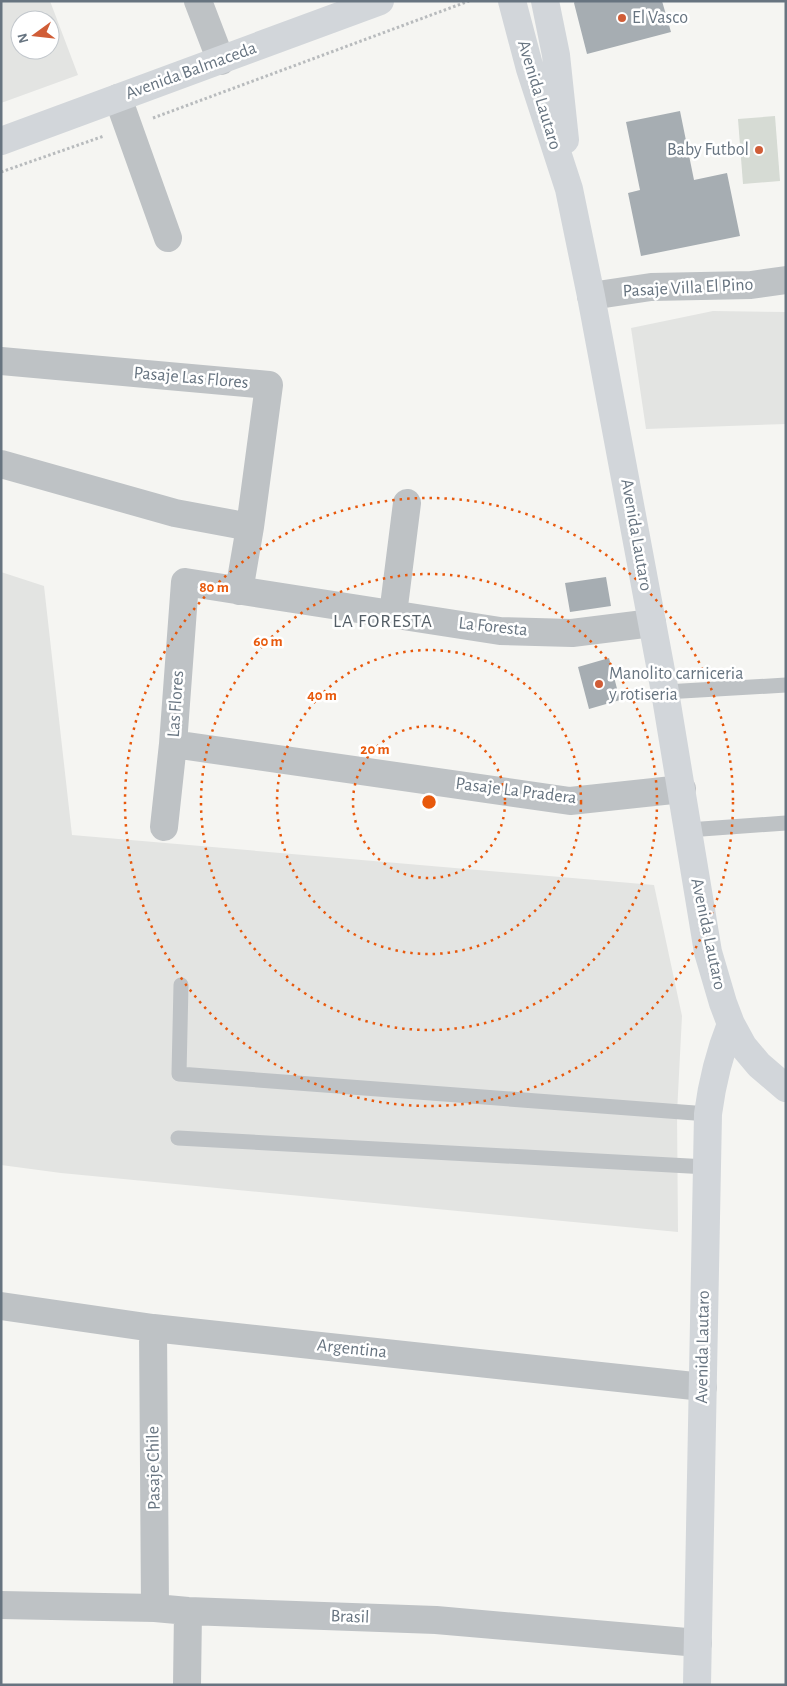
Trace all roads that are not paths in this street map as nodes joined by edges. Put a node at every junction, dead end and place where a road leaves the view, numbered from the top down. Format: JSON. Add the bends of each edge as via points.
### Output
{"nodes":[{"id":1,"x":198,"y":1,"type":"edge"},
{"id":2,"x":380,"y":1,"type":"edge"},
{"id":3,"x":512,"y":1,"type":"edge"},
{"id":4,"x":545,"y":1,"type":"edge"},
{"id":5,"x":221,"y":61,"type":"junction"},
{"id":6,"x":118,"y":98,"type":"junction"},
{"id":7,"x":1,"y":141,"type":"edge"},
{"id":8,"x":569,"y":189,"type":"junction"},
{"id":9,"x":168,"y":238,"type":"dead end"},
{"id":10,"x":786,"y":280,"type":"edge"},
{"id":11,"x":591,"y":296,"type":"junction"},
{"id":12,"x":1,"y":361,"type":"edge"},
{"id":13,"x":1,"y":464,"type":"edge"},
{"id":14,"x":407,"y":504,"type":"dead end"},
{"id":15,"x":250,"y":527,"type":"junction"},
{"id":16,"x":185,"y":582,"type":"joint"},
{"id":17,"x":239,"y":591,"type":"junction"},
{"id":18,"x":393,"y":614,"type":"junction"},
{"id":19,"x":652,"y":623,"type":"junction"},
{"id":20,"x":786,"y":685,"type":"edge"},
{"id":21,"x":665,"y":692,"type":"junction"},
{"id":22,"x":173,"y":744,"type":"junction"},
{"id":23,"x":682,"y":789,"type":"junction"},
{"id":24,"x":786,"y":823,"type":"edge"},
{"id":25,"x":164,"y":827,"type":"dead end"},
{"id":26,"x":688,"y":830,"type":"junction"},
{"id":27,"x":181,"y":985,"type":"dead end"},
{"id":28,"x":731,"y":1024,"type":"junction"},
{"id":29,"x":786,"y":1088,"type":"edge"},
{"id":30,"x":708,"y":1114,"type":"junction"},
{"id":31,"x":178,"y":1138,"type":"dead end"},
{"id":32,"x":707,"y":1167,"type":"junction"},
{"id":33,"x":1,"y":1306,"type":"edge"},
{"id":34,"x":152,"y":1328,"type":"junction"},
{"id":35,"x":703,"y":1387,"type":"junction"},
{"id":36,"x":1,"y":1605,"type":"edge"},
{"id":37,"x":155,"y":1608,"type":"junction"},
{"id":38,"x":188,"y":1611,"type":"junction"},
{"id":39,"x":698,"y":1643,"type":"junction"},
{"id":40,"x":187,"y":1685,"type":"edge"},
{"id":41,"x":697,"y":1685,"type":"edge"}],
"edges":[{"from":1,"to":5,"type":"street"},
{"from":2,"to":5,"type":"street","name":"Avenida Balmaceda"},
{"from":3,"to":8,"type":"street","name":"Avenida Lautaro"},
{"from":4,"to":8,"type":"street","name":"Avenida Lautaro","via":[[556,56]]},
{"from":5,"to":6,"type":"street","name":"Avenida Balmaceda"},
{"from":6,"to":7,"type":"street","name":"Avenida Balmaceda"},
{"from":6,"to":9,"type":"street"},
{"from":8,"to":11,"type":"street","name":"Avenida Lautaro"},
{"from":10,"to":11,"type":"street","name":"Pasaje Villa El Pino","via":[[751,285],[651,287]]},
{"from":11,"to":19,"type":"street","name":"Avenida Lautaro"},
{"from":12,"to":15,"type":"street","name":"Pasaje Las Flores","via":[[269,385]]},
{"from":13,"to":15,"type":"street","via":[[174,513]]},
{"from":14,"to":18,"type":"street"},
{"from":15,"to":17,"type":"street","name":"Pasaje Las Flores"},
{"from":16,"to":17,"type":"street","name":"La Foresta"},
{"from":16,"to":22,"type":"street","name":"Las Flores"},
{"from":17,"to":18,"type":"street","name":"La Foresta"},
{"from":18,"to":19,"type":"street","name":"La Foresta","via":[[500,631],[572,633]]},
{"from":19,"to":21,"type":"street","name":"Avenida Lautaro"},
{"from":20,"to":21,"type":"lane"},
{"from":21,"to":23,"type":"street","name":"Avenida Lautaro"},
{"from":22,"to":23,"type":"street","name":"Pasaje La Pradera","via":[[570,801]]},
{"from":22,"to":25,"type":"street","name":"Las Flores"},
{"from":23,"to":26,"type":"street","name":"Avenida Lautaro"},
{"from":24,"to":26,"type":"lane"},
{"from":26,"to":28,"type":"street","name":"Avenida Lautaro","via":[[708,952]]},
{"from":27,"to":30,"type":"lane","via":[[179,1074]]},
{"from":28,"to":29,"type":"street","via":[[758,1065]]},
{"from":28,"to":30,"type":"street","name":"Avenida Lautaro","via":[[718,1059]]},
{"from":30,"to":32,"type":"street","name":"Avenida Lautaro"},
{"from":31,"to":32,"type":"lane"},
{"from":32,"to":35,"type":"street","name":"Avenida Lautaro"},
{"from":33,"to":34,"type":"street","name":"Argentina"},
{"from":34,"to":35,"type":"street","name":"Argentina"},
{"from":34,"to":37,"type":"street","name":"Pasaje Chile"},
{"from":35,"to":39,"type":"street","name":"Avenida Lautaro"},
{"from":36,"to":37,"type":"street","name":"Brasil"},
{"from":37,"to":38,"type":"street","name":"Brasil"},
{"from":38,"to":39,"type":"street","name":"Brasil","via":[[436,1620]]},
{"from":38,"to":40,"type":"street"},
{"from":39,"to":41,"type":"street","name":"Avenida Lautaro"}]}
